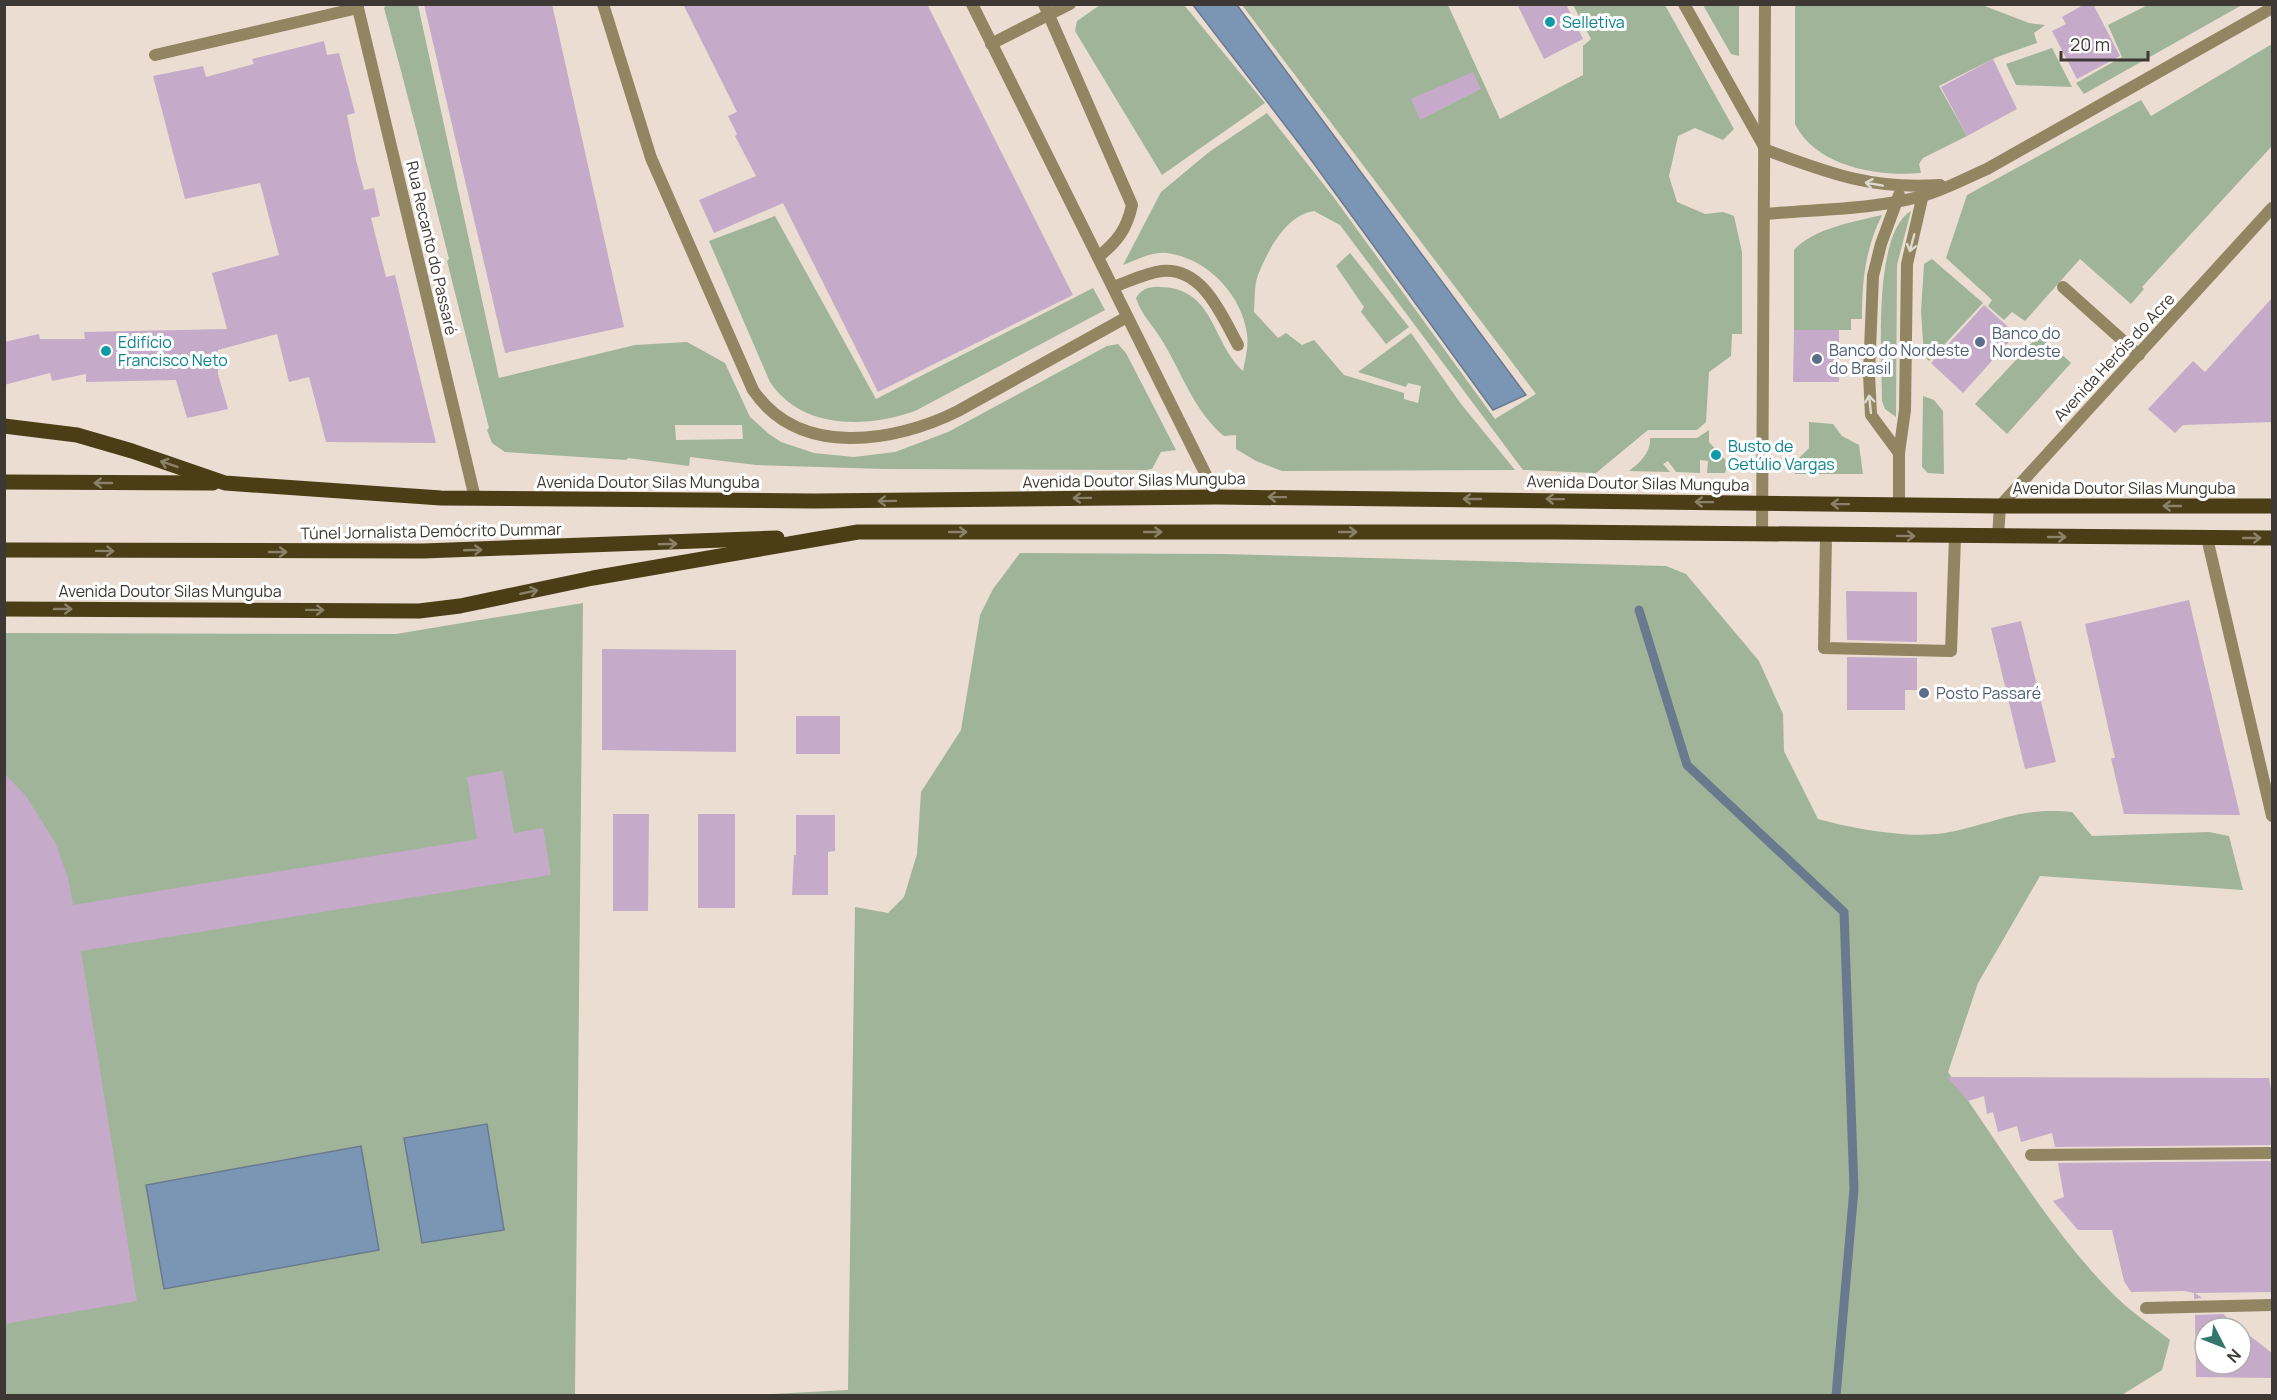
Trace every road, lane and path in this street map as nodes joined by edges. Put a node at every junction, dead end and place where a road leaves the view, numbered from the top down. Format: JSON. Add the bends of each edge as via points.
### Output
{"nodes":[{"id":1,"x":603,"y":4,"type":"edge"},
{"id":2,"x":972,"y":4,"type":"edge"},
{"id":3,"x":1044,"y":4,"type":"edge"},
{"id":4,"x":1070,"y":4,"type":"edge"},
{"id":5,"x":1684,"y":4,"type":"edge"},
{"id":6,"x":1765,"y":4,"type":"edge"},
{"id":7,"x":358,"y":6,"type":"edge"},
{"id":8,"x":2272,"y":8,"type":"edge"},
{"id":9,"x":1049,"y":17,"type":"junction"},
{"id":10,"x":991,"y":44,"type":"junction"},
{"id":11,"x":155,"y":55,"type":"dead end"},
{"id":12,"x":1766,"y":150,"type":"junction"},
{"id":13,"x":1900,"y":187,"type":"junction"},
{"id":14,"x":1924,"y":191,"type":"junction"},
{"id":15,"x":1898,"y":202,"type":"junction"},
{"id":16,"x":2272,"y":208,"type":"edge"},
{"id":17,"x":1765,"y":214,"type":"junction"},
{"id":18,"x":1098,"y":257,"type":"junction"},
{"id":19,"x":1113,"y":287,"type":"junction"},
{"id":20,"x":2063,"y":287,"type":"dead end"},
{"id":21,"x":1127,"y":316,"type":"junction"},
{"id":22,"x":1238,"y":345,"type":"dead end"},
{"id":23,"x":2139,"y":355,"type":"junction"},
{"id":24,"x":4,"y":426,"type":"edge"},
{"id":25,"x":1899,"y":453,"type":"junction"},
{"id":26,"x":4,"y":482,"type":"edge"},
{"id":27,"x":225,"y":483,"type":"junction"},
{"id":28,"x":1217,"y":496,"type":"junction"},
{"id":29,"x":475,"y":498,"type":"junction"},
{"id":30,"x":1762,"y":503,"type":"junction"},
{"id":31,"x":1899,"y":504,"type":"junction"},
{"id":32,"x":2000,"y":506,"type":"junction"},
{"id":33,"x":2272,"y":506,"type":"edge"},
{"id":34,"x":858,"y":532,"type":"junction"},
{"id":35,"x":1762,"y":535,"type":"junction"},
{"id":36,"x":1826,"y":536,"type":"junction"},
{"id":37,"x":1955,"y":537,"type":"junction"},
{"id":38,"x":1998,"y":537,"type":"junction"},
{"id":39,"x":2207,"y":538,"type":"junction"},
{"id":40,"x":2272,"y":538,"type":"edge"},
{"id":41,"x":4,"y":550,"type":"edge"},
{"id":42,"x":4,"y":609,"type":"edge"},
{"id":43,"x":2272,"y":816,"type":"edge"},
{"id":44,"x":2272,"y":1153,"type":"edge"},
{"id":45,"x":2031,"y":1155,"type":"dead end"},
{"id":46,"x":2272,"y":1305,"type":"edge"},
{"id":47,"x":2146,"y":1308,"type":"dead end"}],
"edges":[{"from":1,"to":21,"type":"street","via":[[651,158],[753,390],[776,418],[835,438],[885,436],[923,426],[958,411]]},
{"from":2,"to":10,"type":"street"},
{"from":3,"to":9,"type":"street"},
{"from":4,"to":9,"type":"street"},
{"from":5,"to":12,"type":"street"},
{"from":6,"to":12,"type":"street"},
{"from":7,"to":11,"type":"street"},
{"from":7,"to":29,"type":"street","name":"Rua Recanto do Passaré"},
{"from":8,"to":14,"type":"street","via":[[2004,159],[1953,184]]},
{"from":9,"to":10,"type":"street"},
{"from":9,"to":18,"type":"street","via":[[1132,205],[1127,226]]},
{"from":10,"to":18,"type":"street"},
{"from":13,"to":12,"type":"street","one_way":true,"via":[[1849,179]]},
{"from":12,"to":17,"type":"street"},
{"from":13,"to":14,"type":"street"},
{"from":13,"to":15,"type":"street"},
{"from":14,"to":15,"type":"street"},
{"from":14,"to":25,"type":"street","one_way":true,"via":[[1907,264],[1905,410]]},
{"from":15,"to":17,"type":"street"},
{"from":25,"to":15,"type":"street","one_way":true,"via":[[1871,415],[1869,384],[1873,276]]},
{"from":16,"to":23,"type":"street","name":"Avenida Heróis do Acre"},
{"from":17,"to":30,"type":"street"},
{"from":18,"to":19,"type":"street"},
{"from":19,"to":21,"type":"street"},
{"from":19,"to":22,"type":"street","via":[[1162,271],[1184,275],[1208,292]]},
{"from":20,"to":23,"type":"street"},
{"from":21,"to":28,"type":"street"},
{"from":23,"to":32,"type":"street","name":"Avenida Heróis do Acre"},
{"from":27,"to":24,"type":"main road","name":"Avenida Doutor Silas Munguba","one_way":true,"via":[[77,435]]},
{"from":25,"to":31,"type":"street"},
{"from":27,"to":26,"type":"main road","one_way":true},
{"from":27,"to":29,"type":"main road","name":"Avenida Doutor Silas Munguba"},
{"from":28,"to":29,"type":"main road","name":"Avenida Doutor Silas Munguba","one_way":true,"via":[[838,501]]},
{"from":30,"to":28,"type":"main road","name":"Avenida Doutor Silas Munguba","one_way":true},
{"from":31,"to":30,"type":"main road","name":"Avenida Doutor Silas Munguba","one_way":true},
{"from":30,"to":35,"type":"street"},
{"from":31,"to":32,"type":"main road","name":"Avenida Doutor Silas Munguba"},
{"from":33,"to":32,"type":"main road","name":"Avenida Doutor Silas Munguba","one_way":true},
{"from":32,"to":38,"type":"street"},
{"from":34,"to":35,"type":"main road","name":"Avenida Doutor Silas Munguba","one_way":true},
{"from":41,"to":34,"type":"main road","name":"Túnel Jornalista Demócrito Dummar","one_way":true,"via":[[423,551],[709,542]]},
{"from":42,"to":34,"type":"main road","name":"Avenida Doutor Silas Munguba","one_way":true,"via":[[419,611]]},
{"from":35,"to":36,"type":"main road","name":"Avenida Doutor Silas Munguba"},
{"from":36,"to":37,"type":"main road","name":"Avenida Doutor Silas Munguba","one_way":true},
{"from":36,"to":37,"type":"street","via":[[1824,648],[1951,651]]},
{"from":37,"to":38,"type":"main road","name":"Avenida Doutor Silas Munguba"},
{"from":38,"to":39,"type":"main road","name":"Avenida Doutor Silas Munguba","one_way":true},
{"from":39,"to":40,"type":"main road","name":"Avenida Doutor Silas Munguba","one_way":true},
{"from":39,"to":43,"type":"street"},
{"from":44,"to":45,"type":"street"},
{"from":46,"to":47,"type":"street"}]}
